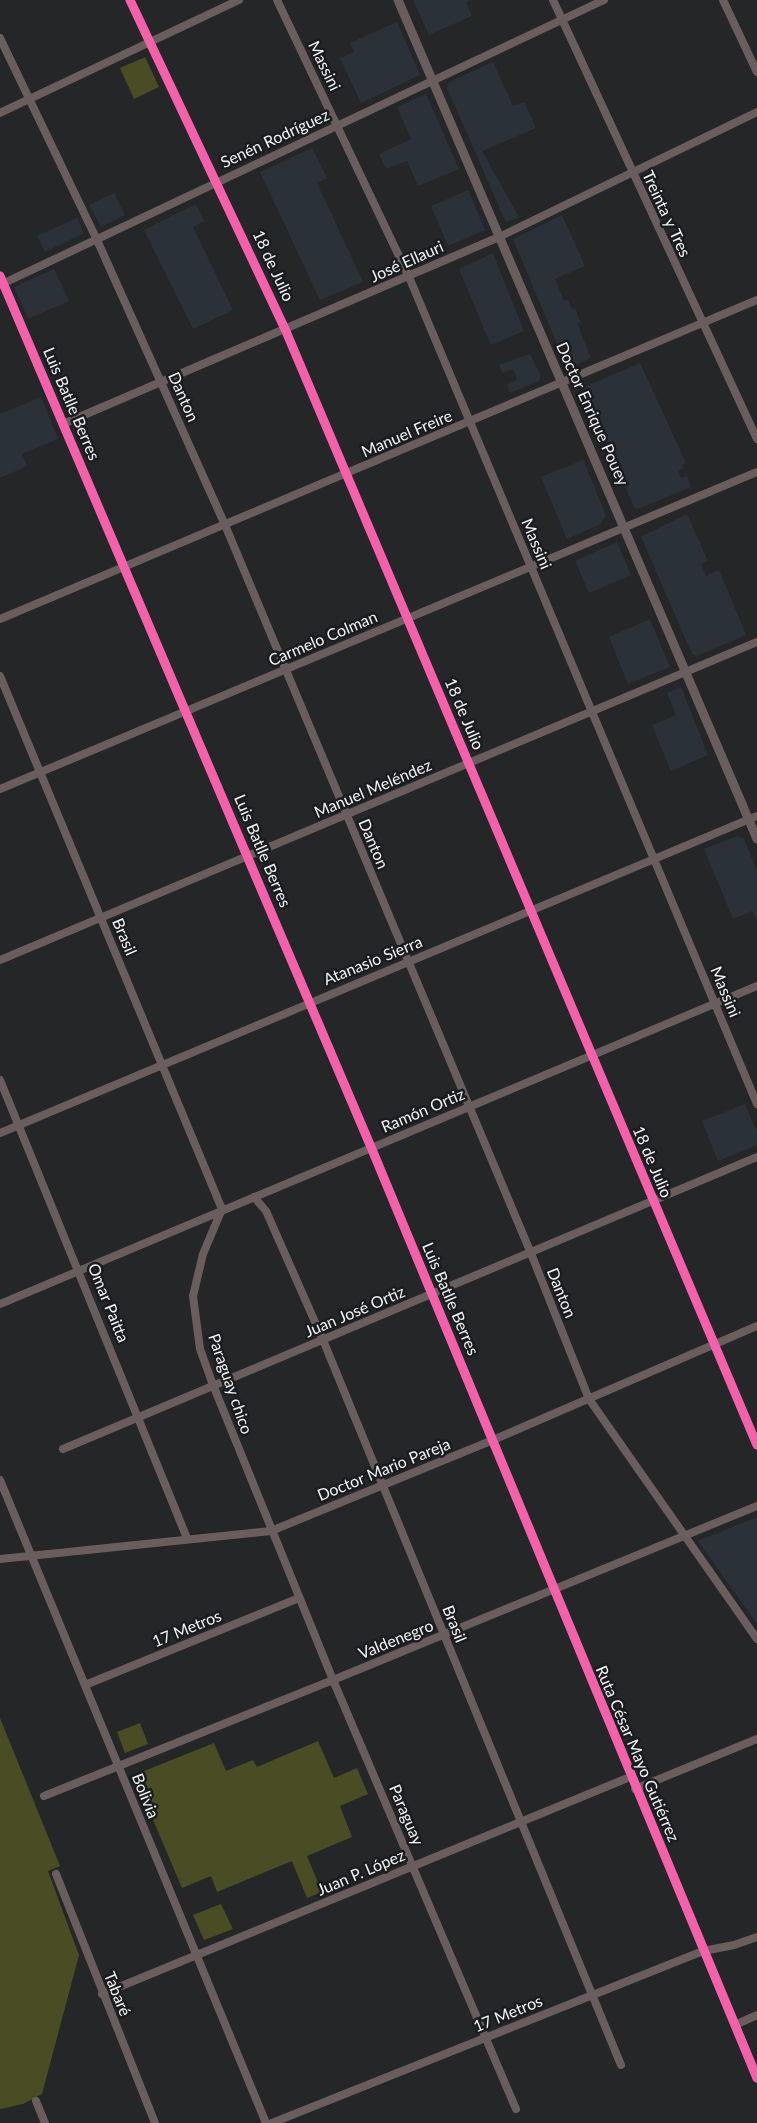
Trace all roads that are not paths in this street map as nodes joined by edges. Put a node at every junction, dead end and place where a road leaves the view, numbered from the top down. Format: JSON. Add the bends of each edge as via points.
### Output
{"nodes":[{"id":1,"x":130,"y":0,"type":"edge"},
{"id":2,"x":239,"y":0,"type":"edge"},
{"id":3,"x":277,"y":0,"type":"edge"},
{"id":4,"x":398,"y":0,"type":"edge"},
{"id":5,"x":552,"y":0,"type":"edge"},
{"id":6,"x":604,"y":0,"type":"edge"},
{"id":7,"x":723,"y":0,"type":"edge"},
{"id":8,"x":562,"y":21,"type":"junction"},
{"id":9,"x":0,"y":38,"type":"edge"},
{"id":10,"x":150,"y":41,"type":"junction"},
{"id":11,"x":757,"y":72,"type":"edge"},
{"id":12,"x":434,"y":82,"type":"junction"},
{"id":13,"x":28,"y":99,"type":"junction"},
{"id":14,"x":757,"y":111,"type":"edge"},
{"id":15,"x":0,"y":113,"type":"edge"},
{"id":16,"x":338,"y":126,"type":"junction"},
{"id":17,"x":631,"y":172,"type":"junction"},
{"id":18,"x":218,"y":183,"type":"junction"},
{"id":19,"x":499,"y":237,"type":"junction"},
{"id":20,"x":97,"y":240,"type":"junction"},
{"id":21,"x":409,"y":277,"type":"junction"},
{"id":22,"x":1,"y":282,"type":"edge"},
{"id":23,"x":757,"y":300,"type":"edge"},
{"id":24,"x":703,"y":323,"type":"junction"},
{"id":25,"x":285,"y":329,"type":"junction"},
{"id":26,"x":162,"y":382,"type":"junction"},
{"id":27,"x":561,"y":382,"type":"junction"},
{"id":28,"x":471,"y":421,"type":"junction"},
{"id":29,"x":63,"y":424,"type":"junction"},
{"id":30,"x":757,"y":439,"type":"edge"},
{"id":31,"x":757,"y":472,"type":"edge"},
{"id":32,"x":347,"y":473,"type":"junction"},
{"id":33,"x":225,"y":525,"type":"junction"},
{"id":34,"x":625,"y":528,"type":"junction"},
{"id":35,"x":530,"y":566,"type":"junction"},
{"id":36,"x":123,"y":567,"type":"junction"},
{"id":37,"x":407,"y":618,"type":"junction"},
{"id":38,"x":0,"y":619,"type":"edge"},
{"id":39,"x":757,"y":642,"type":"edge"},
{"id":40,"x":285,"y":670,"type":"junction"},
{"id":41,"x":686,"y":672,"type":"junction"},
{"id":42,"x":0,"y":676,"type":"edge"},
{"id":43,"x":186,"y":712,"type":"junction"},
{"id":44,"x":593,"y":712,"type":"junction"},
{"id":45,"x":469,"y":763,"type":"junction"},
{"id":46,"x":40,"y":772,"type":"junction"},
{"id":47,"x":0,"y":789,"type":"edge"},
{"id":48,"x":346,"y":815,"type":"junction"},
{"id":49,"x":753,"y":818,"type":"edge"},
{"id":50,"x":757,"y":839,"type":"edge"},
{"id":51,"x":248,"y":856,"type":"junction"},
{"id":52,"x":654,"y":859,"type":"junction"},
{"id":53,"x":532,"y":911,"type":"junction"},
{"id":54,"x":101,"y":919,"type":"junction"},
{"id":55,"x":0,"y":960,"type":"edge"},
{"id":56,"x":409,"y":961,"type":"junction"},
{"id":57,"x":757,"y":986,"type":"edge"},
{"id":58,"x":309,"y":1002,"type":"junction"},
{"id":59,"x":715,"y":1004,"type":"junction"},
{"id":60,"x":592,"y":1055,"type":"junction"},
{"id":61,"x":163,"y":1065,"type":"junction"},
{"id":62,"x":0,"y":1080,"type":"edge"},
{"id":63,"x":757,"y":1104,"type":"edge"},
{"id":64,"x":469,"y":1106,"type":"junction"},
{"id":65,"x":19,"y":1125,"type":"junction"},
{"id":66,"x":0,"y":1133,"type":"edge"},
{"id":67,"x":370,"y":1147,"type":"junction"},
{"id":68,"x":757,"y":1157,"type":"edge"},
{"id":69,"x":254,"y":1197,"type":"junction"},
{"id":70,"x":652,"y":1200,"type":"junction"},
{"id":71,"x":222,"y":1209,"type":"junction"},
{"id":72,"x":530,"y":1251,"type":"junction"},
{"id":73,"x":80,"y":1270,"type":"junction"},
{"id":74,"x":432,"y":1293,"type":"junction"},
{"id":75,"x":0,"y":1304,"type":"edge"},
{"id":76,"x":757,"y":1326,"type":"edge"},
{"id":77,"x":323,"y":1340,"type":"junction"},
{"id":78,"x":714,"y":1343,"type":"junction"},
{"id":79,"x":213,"y":1385,"type":"junction"},
{"id":80,"x":589,"y":1399,"type":"junction"},
{"id":81,"x":138,"y":1416,"type":"junction"},
{"id":82,"x":493,"y":1440,"type":"junction"},
{"id":83,"x":757,"y":1445,"type":"edge"},
{"id":84,"x":63,"y":1449,"type":"dead end"},
{"id":85,"x":0,"y":1480,"type":"edge"},
{"id":86,"x":382,"y":1485,"type":"junction"},
{"id":87,"x":757,"y":1506,"type":"edge"},
{"id":88,"x":271,"y":1531,"type":"junction"},
{"id":89,"x":684,"y":1536,"type":"junction"},
{"id":90,"x":187,"y":1538,"type":"junction"},
{"id":91,"x":32,"y":1555,"type":"junction"},
{"id":92,"x":0,"y":1559,"type":"edge"},
{"id":93,"x":553,"y":1590,"type":"junction"},
{"id":94,"x":299,"y":1598,"type":"junction"},
{"id":95,"x":444,"y":1635,"type":"junction"},
{"id":96,"x":756,"y":1636,"type":"edge"},
{"id":97,"x":333,"y":1680,"type":"junction"},
{"id":98,"x":85,"y":1685,"type":"junction"},
{"id":99,"x":757,"y":1739,"type":"edge"},
{"id":100,"x":119,"y":1767,"type":"junction"},
{"id":101,"x":630,"y":1777,"type":"junction"},
{"id":102,"x":635,"y":1789,"type":"junction"},
{"id":103,"x":44,"y":1796,"type":"dead end"},
{"id":104,"x":519,"y":1821,"type":"junction"},
{"id":105,"x":413,"y":1866,"type":"junction"},
{"id":106,"x":56,"y":1874,"type":"dead end"},
{"id":107,"x":757,"y":1936,"type":"edge"},
{"id":108,"x":703,"y":1951,"type":"junction"},
{"id":109,"x":197,"y":1956,"type":"junction"},
{"id":110,"x":102,"y":1994,"type":"junction"},
{"id":111,"x":592,"y":1995,"type":"junction"},
{"id":112,"x":757,"y":2015,"type":"edge"},
{"id":113,"x":735,"y":2025,"type":"junction"},
{"id":114,"x":484,"y":2038,"type":"junction"},
{"id":115,"x":621,"y":2065,"type":"dead end"},
{"id":116,"x":757,"y":2078,"type":"edge"},
{"id":117,"x":36,"y":2101,"type":"dead end"},
{"id":118,"x":516,"y":2109,"type":"dead end"},
{"id":119,"x":45,"y":2123,"type":"edge"},
{"id":120,"x":155,"y":2123,"type":"edge"},
{"id":121,"x":266,"y":2123,"type":"edge"},
{"id":122,"x":272,"y":2123,"type":"edge"}],
"edges":[{"from":1,"to":10,"type":"street","name":"18 de Julio"},
{"from":2,"to":10,"type":"street"},
{"from":3,"to":16,"type":"street","name":"Massini"},
{"from":4,"to":12,"type":"street","name":"Doctor Enrique Pouey"},
{"from":5,"to":8,"type":"street","name":"Treinta y Tres"},
{"from":6,"to":8,"type":"street","name":"Senén Rodríguez"},
{"from":7,"to":11,"type":"street"},
{"from":8,"to":12,"type":"street","name":"Senén Rodríguez"},
{"from":8,"to":17,"type":"street","name":"Treinta y Tres"},
{"from":9,"to":13,"type":"street","name":"Danton"},
{"from":10,"to":13,"type":"street"},
{"from":10,"to":18,"type":"street","name":"18 de Julio"},
{"from":12,"to":16,"type":"street","name":"Senén Rodríguez"},
{"from":12,"to":19,"type":"street","name":"Doctor Enrique Pouey"},
{"from":13,"to":15,"type":"street"},
{"from":13,"to":20,"type":"street","name":"Danton"},
{"from":14,"to":17,"type":"street","name":"José Ellauri"},
{"from":16,"to":18,"type":"street","name":"Senén Rodríguez"},
{"from":16,"to":21,"type":"street","name":"Massini"},
{"from":17,"to":19,"type":"street","name":"José Ellauri"},
{"from":17,"to":24,"type":"street","name":"Treinta y Tres"},
{"from":18,"to":20,"type":"street","name":"Senén Rodríguez"},
{"from":18,"to":25,"type":"street","name":"18 de Julio"},
{"from":19,"to":21,"type":"street","name":"José Ellauri"},
{"from":19,"to":27,"type":"street","name":"Doctor Enrique Pouey"},
{"from":20,"to":22,"type":"street","name":"Senén Rodríguez"},
{"from":20,"to":26,"type":"street","name":"Danton"},
{"from":21,"to":25,"type":"street","name":"José Ellauri"},
{"from":21,"to":28,"type":"street","name":"Massini"},
{"from":22,"to":29,"type":"street","name":"Luis Batlle Berres"},
{"from":23,"to":24,"type":"street","name":"Manuel Freire"},
{"from":24,"to":27,"type":"street","name":"Manuel Freire"},
{"from":24,"to":30,"type":"street","name":"Treinta y Tres"},
{"from":25,"to":26,"type":"street","name":"José Ellauri"},
{"from":25,"to":32,"type":"street","name":"18 de Julio"},
{"from":26,"to":29,"type":"street","name":"José Ellauri"},
{"from":26,"to":33,"type":"street","name":"Danton"},
{"from":27,"to":28,"type":"street","name":"Manuel Freire"},
{"from":27,"to":34,"type":"street","name":"Doctor Enrique Pouey"},
{"from":28,"to":32,"type":"street","name":"Manuel Freire"},
{"from":28,"to":35,"type":"street","name":"Massini"},
{"from":29,"to":36,"type":"street","name":"Luis Batlle Berres"},
{"from":31,"to":34,"type":"street","name":"Carmelo Colman"},
{"from":32,"to":33,"type":"street","name":"Manuel Freire"},
{"from":32,"to":37,"type":"street","name":"18 de Julio"},
{"from":33,"to":36,"type":"street","name":"Manuel Freire"},
{"from":33,"to":40,"type":"street","name":"Danton"},
{"from":34,"to":35,"type":"street","name":"Carmelo Colman"},
{"from":34,"to":41,"type":"street","name":"Doctor Enrique Pouey"},
{"from":35,"to":37,"type":"street","name":"Carmelo Colman"},
{"from":35,"to":44,"type":"street","name":"Massini"},
{"from":36,"to":38,"type":"street","name":"Manuel Freire"},
{"from":36,"to":43,"type":"street","name":"Luis Batlle Berres"},
{"from":37,"to":40,"type":"street","name":"Carmelo Colman"},
{"from":37,"to":45,"type":"street","name":"18 de Julio"},
{"from":39,"to":41,"type":"street","name":"Manuel Meléndez"},
{"from":40,"to":43,"type":"street","name":"Carmelo Colman"},
{"from":40,"to":48,"type":"street","name":"Danton"},
{"from":41,"to":44,"type":"street","name":"Manuel Meléndez"},
{"from":41,"to":49,"type":"street","name":"Doctor Enrique Pouey"},
{"from":42,"to":46,"type":"street","name":"Brasil"},
{"from":43,"to":46,"type":"street","name":"Carmelo Colman"},
{"from":43,"to":51,"type":"street","name":"Luis Batlle Berres"},
{"from":44,"to":45,"type":"street","name":"Manuel Meléndez"},
{"from":44,"to":52,"type":"street","name":"Massini"},
{"from":45,"to":48,"type":"street","name":"Manuel Meléndez"},
{"from":45,"to":53,"type":"street","name":"18 de Julio"},
{"from":46,"to":47,"type":"street","name":"Carmelo Colman"},
{"from":46,"to":54,"type":"street","name":"Brasil"},
{"from":48,"to":51,"type":"street","name":"Manuel Meléndez"},
{"from":48,"to":56,"type":"street","name":"Danton"},
{"from":49,"to":50,"type":"street","name":"Doctor Enrique Pouey"},
{"from":49,"to":52,"type":"street","name":"Atanasio Sierra"},
{"from":51,"to":54,"type":"street","name":"Manuel Meléndez"},
{"from":51,"to":58,"type":"street","name":"Luis Batlle Berres"},
{"from":52,"to":53,"type":"street","name":"Atanasio Sierra"},
{"from":52,"to":59,"type":"street","name":"Massini"},
{"from":53,"to":56,"type":"street","name":"Atanasio Sierra"},
{"from":53,"to":60,"type":"street","name":"18 de Julio"},
{"from":54,"to":55,"type":"street","name":"Manuel Meléndez"},
{"from":54,"to":61,"type":"street","name":"Brasil"},
{"from":56,"to":58,"type":"street","name":"Atanasio Sierra"},
{"from":56,"to":64,"type":"street","name":"Danton"},
{"from":57,"to":59,"type":"street","name":"Ramón Ortiz"},
{"from":58,"to":61,"type":"street","name":"Atanasio Sierra"},
{"from":58,"to":67,"type":"street","name":"Luis Batlle Berres"},
{"from":59,"to":60,"type":"street","name":"Ramón Ortiz"},
{"from":59,"to":63,"type":"street","name":"Massini"},
{"from":60,"to":64,"type":"street","name":"Ramón Ortiz"},
{"from":60,"to":70,"type":"street","name":"18 de Julio"},
{"from":61,"to":65,"type":"street","name":"Atanasio Sierra"},
{"from":61,"to":71,"type":"street","name":"Brasil"},
{"from":62,"to":65,"type":"street","name":"Omar Paitta"},
{"from":64,"to":67,"type":"street","name":"Ramón Ortiz"},
{"from":64,"to":72,"type":"street","name":"Danton"},
{"from":65,"to":66,"type":"street","name":"Atanasio Sierra"},
{"from":65,"to":73,"type":"street","name":"Omar Paitta"},
{"from":67,"to":69,"type":"street","name":"Ramón Ortiz"},
{"from":67,"to":74,"type":"street","name":"Luis Batlle Berres"},
{"from":68,"to":70,"type":"street","name":"Juan José Ortiz"},
{"from":69,"to":71,"type":"street","name":"Ramón Ortiz"},
{"from":69,"to":77,"type":"street","name":"Brasil","via":[[266,1211]]},
{"from":70,"to":72,"type":"street","name":"Juan José Ortiz"},
{"from":70,"to":78,"type":"street","name":"18 de Julio"},
{"from":71,"to":73,"type":"street","name":"Ramón Ortiz"},
{"from":71,"to":79,"type":"street","name":"Paraguay chico","via":[[203,1254],[193,1296],[200,1349]]},
{"from":72,"to":74,"type":"street","name":"Juan José Ortiz"},
{"from":72,"to":80,"type":"street","name":"Danton"},
{"from":73,"to":75,"type":"street","name":"Ramón Ortiz"},
{"from":73,"to":81,"type":"street","name":"Omar Paitta"},
{"from":74,"to":77,"type":"street","name":"Juan José Ortiz"},
{"from":74,"to":82,"type":"street","name":"Luis Batlle Berres"},
{"from":76,"to":78,"type":"street","name":"Doctor Mario Pareja"},
{"from":77,"to":79,"type":"street","name":"Juan José Ortiz"},
{"from":77,"to":86,"type":"street","name":"Brasil"},
{"from":78,"to":80,"type":"street","name":"Doctor Mario Pareja"},
{"from":78,"to":83,"type":"street","name":"18 de Julio"},
{"from":79,"to":81,"type":"street","name":"Juan José Ortiz"},
{"from":79,"to":88,"type":"street","name":"Paraguay chico"},
{"from":80,"to":82,"type":"street","name":"Doctor Mario Pareja"},
{"from":80,"to":89,"type":"street","name":"Danton"},
{"from":81,"to":84,"type":"street","name":"Juan José Ortiz"},
{"from":81,"to":90,"type":"street","name":"Omar Paitta"},
{"from":82,"to":86,"type":"street","name":"Doctor Mario Pareja"},
{"from":82,"to":93,"type":"street","name":"Ruta César Mayo Gutiérrez"},
{"from":85,"to":91,"type":"street","name":"Bolivia"},
{"from":86,"to":88,"type":"street","name":"Doctor Mario Pareja"},
{"from":86,"to":95,"type":"street","name":"Brasil"},
{"from":87,"to":89,"type":"street","name":"Valdenegro"},
{"from":88,"to":90,"type":"street","name":"Doctor Mario Pareja"},
{"from":88,"to":94,"type":"street","name":"Paraguay"},
{"from":89,"to":93,"type":"street","name":"Valdenegro"},
{"from":89,"to":96,"type":"street","name":"Danton"},
{"from":90,"to":91,"type":"street","name":"Doctor Mario Pareja"},
{"from":91,"to":92,"type":"street","name":"Doctor Mario Pareja"},
{"from":91,"to":98,"type":"street","name":"Bolivia"},
{"from":93,"to":95,"type":"street","name":"Valdenegro"},
{"from":93,"to":101,"type":"street","name":"Ruta César Mayo Gutiérrez"},
{"from":94,"to":97,"type":"street","name":"Paraguay"},
{"from":94,"to":98,"type":"street","name":"17 Metros"},
{"from":95,"to":97,"type":"street","name":"Valdenegro"},
{"from":95,"to":104,"type":"street","name":"Brasil"},
{"from":97,"to":100,"type":"street","name":"Valdenegro"},
{"from":97,"to":105,"type":"street","name":"Paraguay"},
{"from":98,"to":100,"type":"street","name":"Bolivia"},
{"from":99,"to":102,"type":"street"},
{"from":100,"to":103,"type":"street","name":"Valdenegro"},
{"from":100,"to":109,"type":"street","name":"Bolivia"},
{"from":101,"to":102,"type":"street","name":"Ruta César Mayo Gutiérrez"},
{"from":101,"to":104,"type":"street","name":"Juan P. López"},
{"from":102,"to":108,"type":"street","name":"Ruta César Mayo Gutiérrez"},
{"from":104,"to":105,"type":"street","name":"Juan P. López"},
{"from":104,"to":111,"type":"street","name":"Brasil"},
{"from":105,"to":109,"type":"street","name":"Juan P. López"},
{"from":105,"to":114,"type":"street","name":"Paraguay"},
{"from":106,"to":110,"type":"street","name":"Tabaré"},
{"from":107,"to":108,"type":"street","name":"17 Metros"},
{"from":108,"to":111,"type":"street","name":"17 Metros"},
{"from":108,"to":113,"type":"street","name":"Ruta César Mayo Gutiérrez"},
{"from":109,"to":110,"type":"street","name":"Juan P. López"},
{"from":109,"to":121,"type":"street","name":"Bolivia"},
{"from":110,"to":120,"type":"street","name":"Tabaré"},
{"from":111,"to":114,"type":"street","name":"17 Metros"},
{"from":111,"to":115,"type":"street","name":"Brasil"},
{"from":112,"to":113,"type":"street"},
{"from":113,"to":116,"type":"street","name":"Ruta César Mayo Gutiérrez"},
{"from":114,"to":118,"type":"street","name":"Paraguay"},
{"from":114,"to":122,"type":"street","name":"17 Metros"},
{"from":117,"to":119,"type":"street"}]}
